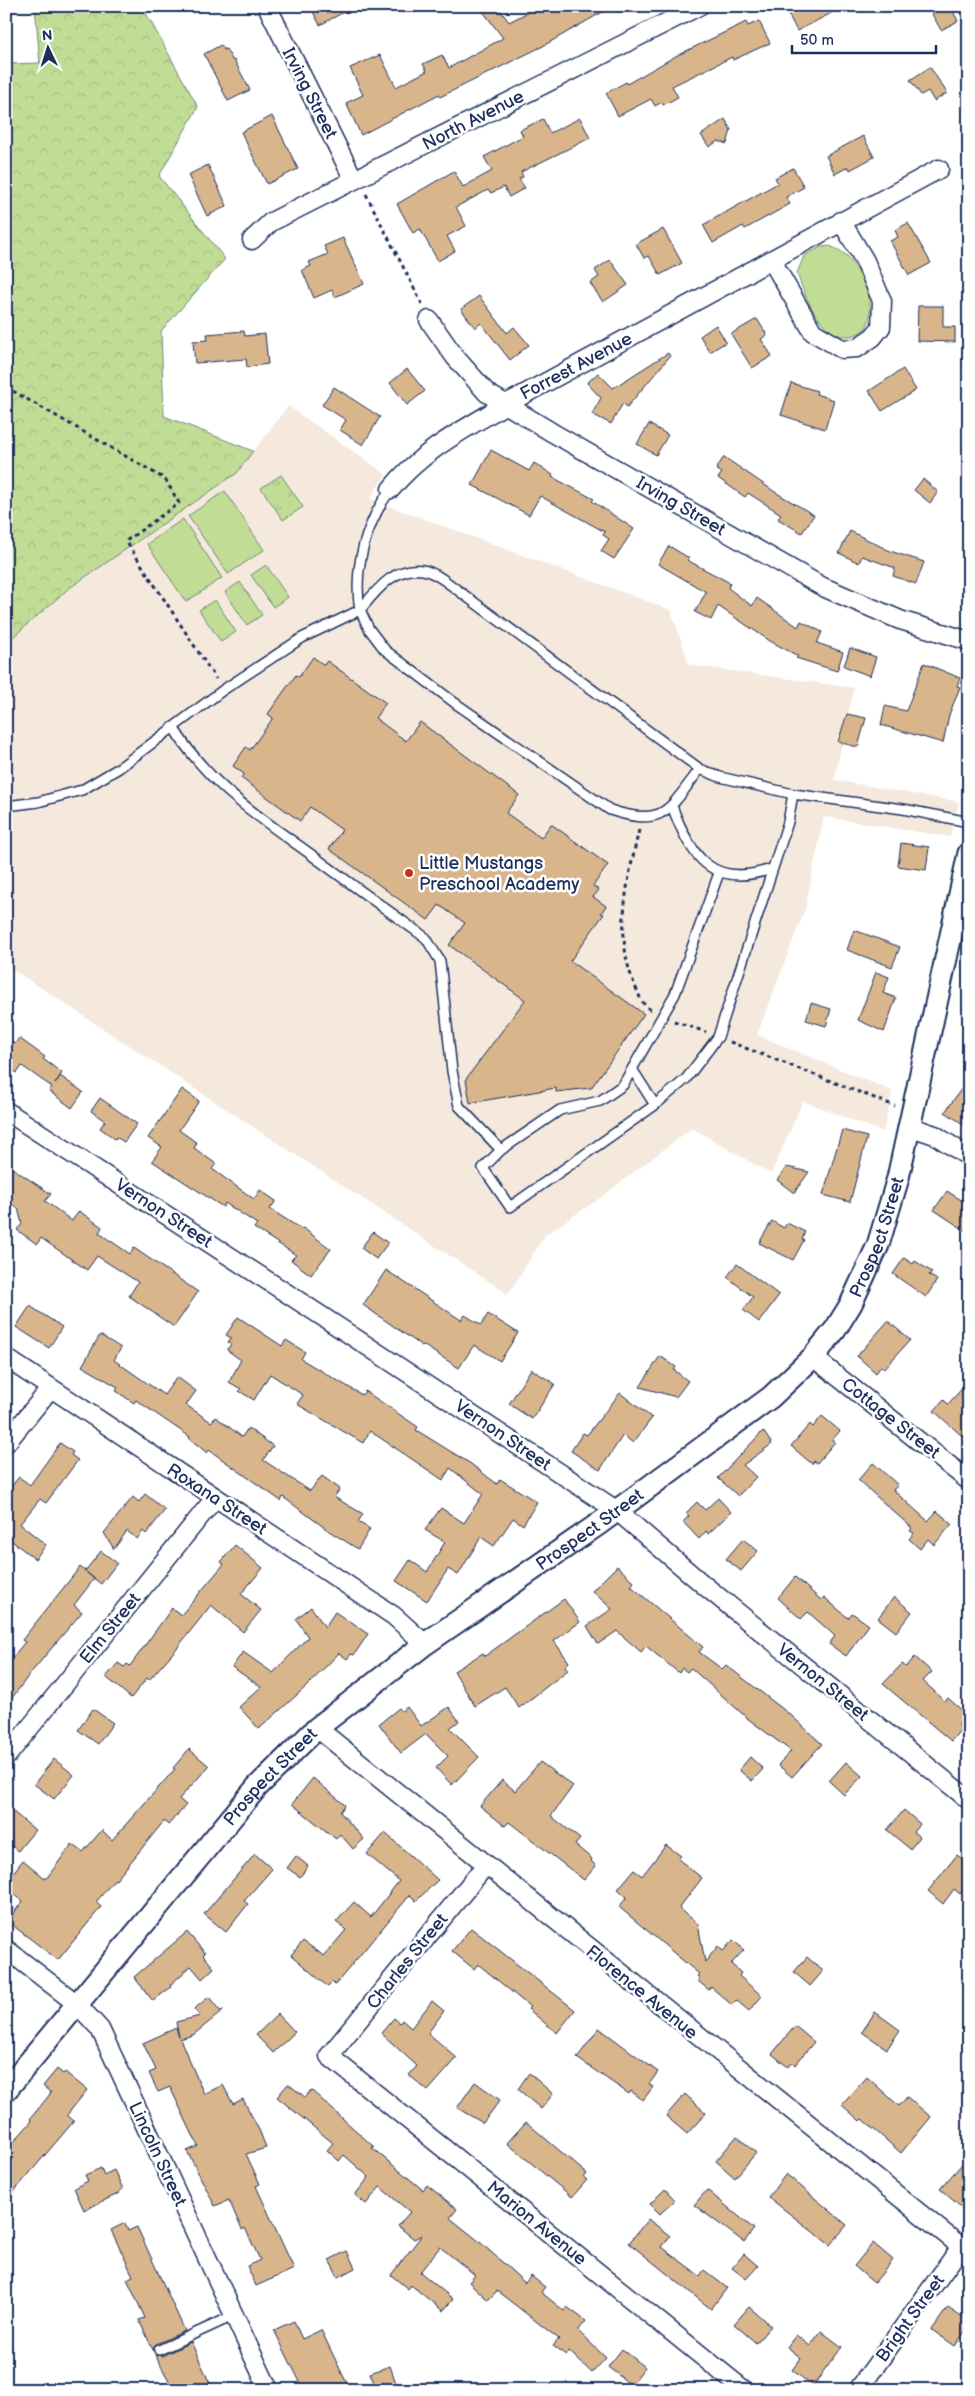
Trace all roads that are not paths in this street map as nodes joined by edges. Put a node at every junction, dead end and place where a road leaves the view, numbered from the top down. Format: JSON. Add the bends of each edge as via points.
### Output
{"nodes":[{"id":1,"x":267,"y":6,"type":"edge"},
{"id":2,"x":699,"y":6,"type":"edge"},
{"id":3,"x":940,"y":169,"type":"dead end"},
{"id":4,"x":354,"y":180,"type":"junction"},
{"id":5,"x":841,"y":221,"type":"junction"},
{"id":6,"x":252,"y":240,"type":"dead end"},
{"id":7,"x":772,"y":261,"type":"junction"},
{"id":8,"x":429,"y":320,"type":"road end"},
{"id":9,"x":506,"y":404,"type":"junction"},
{"id":10,"x":391,"y":488,"type":"joint"},
{"id":11,"x":360,"y":610,"type":"junction"},
{"id":12,"x":969,"y":641,"type":"edge"},
{"id":13,"x":173,"y":728,"type":"junction"},
{"id":14,"x":700,"y":769,"type":"junction"},
{"id":15,"x":793,"y":794,"type":"junction"},
{"id":16,"x":6,"y":806,"type":"edge"},
{"id":17,"x":672,"y":806,"type":"junction"},
{"id":18,"x":969,"y":822,"type":"edge"},
{"id":19,"x":969,"y":853,"type":"edge"},
{"id":20,"x":771,"y":869,"type":"junction"},
{"id":21,"x":719,"y":873,"type":"junction"},
{"id":22,"x":632,"y":1069,"type":"junction"},
{"id":23,"x":655,"y":1105,"type":"junction"},
{"id":24,"x":6,"y":1112,"type":"edge"},
{"id":25,"x":908,"y":1126,"type":"junction"},
{"id":26,"x":501,"y":1150,"type":"junction"},
{"id":27,"x":969,"y":1157,"type":"edge"},
{"id":28,"x":813,"y":1357,"type":"junction"},
{"id":29,"x":6,"y":1358,"type":"edge"},
{"id":30,"x":50,"y":1389,"type":"junction"},
{"id":31,"x":6,"y":1443,"type":"edge"},
{"id":32,"x":969,"y":1480,"type":"edge"},
{"id":33,"x":215,"y":1498,"type":"junction"},
{"id":34,"x":616,"y":1510,"type":"junction"},
{"id":35,"x":426,"y":1644,"type":"junction"},
{"id":36,"x":317,"y":1728,"type":"junction"},
{"id":37,"x":6,"y":1757,"type":"edge"},
{"id":38,"x":969,"y":1800,"type":"edge"},
{"id":39,"x":485,"y":1866,"type":"junction"},
{"id":40,"x":6,"y":1949,"type":"edge"},
{"id":41,"x":77,"y":2004,"type":"junction"},
{"id":42,"x":329,"y":2056,"type":"joint"},
{"id":43,"x":6,"y":2090,"type":"edge"},
{"id":44,"x":965,"y":2250,"type":"edge"},
{"id":45,"x":233,"y":2316,"type":"junction"},
{"id":46,"x":159,"y":2350,"type":"dead end"},
{"id":47,"x":269,"y":2390,"type":"edge"},
{"id":48,"x":744,"y":2390,"type":"edge"},
{"id":49,"x":858,"y":2390,"type":"edge"}],
"edges":[{"from":1,"to":4,"type":"street","name":"Irving Street"},
{"from":2,"to":4,"type":"street","name":"North Avenue"},
{"from":3,"to":5,"type":"street","name":"Forrest Avenue"},
{"from":4,"to":6,"type":"street","name":"North Avenue","via":[[270,222]]},
{"from":5,"to":7,"type":"street","name":"Forrest Avenue"},
{"from":5,"to":7,"type":"street","via":[[865,261],[882,301],[881,327],[857,348],[842,349],[813,332]]},
{"from":7,"to":9,"type":"street","name":"Forrest Avenue"},
{"from":8,"to":9,"type":"street","name":"Irving Street","via":[[455,358],[487,393]]},
{"from":9,"to":10,"type":"street","name":"Forrest Avenue","via":[[445,440],[404,472]]},
{"from":9,"to":12,"type":"street","name":"Irving Street","via":[[823,587],[900,620]]},
{"from":10,"to":11,"type":"lane","via":[[373,519],[363,546],[356,588]]},
{"from":11,"to":13,"type":"lane","via":[[302,638],[223,690]]},
{"from":11,"to":14,"type":"lane","via":[[390,578],[407,570],[424,570],[444,580]]},
{"from":11,"to":17,"type":"lane","via":[[385,650],[455,703],[610,810],[642,818],[656,817]]},
{"from":13,"to":16,"type":"lane","via":[[119,768],[82,790],[38,802]]},
{"from":13,"to":26,"type":"lane","via":[[193,757],[238,803],[426,938],[440,961],[459,1106]]},
{"from":14,"to":15,"type":"lane","via":[[720,777]]},
{"from":14,"to":17,"type":"lane"},
{"from":15,"to":18,"type":"lane"},
{"from":15,"to":20,"type":"lane","via":[[788,822]]},
{"from":17,"to":21,"type":"lane","via":[[684,837],[710,868]]},
{"from":19,"to":25,"type":"street","name":"Prospect Street"},
{"from":20,"to":21,"type":"lane","via":[[753,875]]},
{"from":20,"to":23,"type":"lane","via":[[718,1037],[686,1079]]},
{"from":21,"to":22,"type":"lane","via":[[675,994]]},
{"from":22,"to":23,"type":"lane"},
{"from":22,"to":26,"type":"lane","via":[[622,1085],[600,1101],[560,1110]]},
{"from":23,"to":26,"type":"lane","via":[[510,1207],[484,1168]]},
{"from":24,"to":34,"type":"street","name":"Vernon Street"},
{"from":25,"to":27,"type":"street","via":[[935,1135]]},
{"from":25,"to":28,"type":"street","name":"Prospect Street","via":[[898,1178],[878,1245],[851,1304]]},
{"from":28,"to":32,"type":"street","name":"Cottage Street"},
{"from":28,"to":34,"type":"street","name":"Prospect Street","via":[[771,1397]]},
{"from":29,"to":30,"type":"street","name":"Roxana Street"},
{"from":30,"to":31,"type":"street"},
{"from":30,"to":33,"type":"street","name":"Roxana Street"},
{"from":33,"to":35,"type":"street","name":"Roxana Street","via":[[394,1616]]},
{"from":33,"to":37,"type":"street","name":"Elm Street"},
{"from":34,"to":35,"type":"street","name":"Prospect Street"},
{"from":34,"to":38,"type":"street","name":"Vernon Street"},
{"from":35,"to":36,"type":"street","name":"Prospect Street"},
{"from":36,"to":39,"type":"street","name":"Florence Avenue"},
{"from":36,"to":41,"type":"street","name":"Prospect Street","via":[[257,1787]]},
{"from":39,"to":42,"type":"street","name":"Charles Street"},
{"from":39,"to":44,"type":"street","name":"Florence Avenue"},
{"from":40,"to":41,"type":"street","name":"Lincoln Street"},
{"from":41,"to":43,"type":"street","name":"Prospect Street"},
{"from":41,"to":45,"type":"street","name":"Lincoln Street","via":[[107,2042]]},
{"from":42,"to":48,"type":"street","name":"Marion Avenue"},
{"from":44,"to":49,"type":"street","name":"Bright Street"},
{"from":45,"to":46,"type":"lane"},
{"from":45,"to":47,"type":"street","name":"Lincoln Street"}]}
